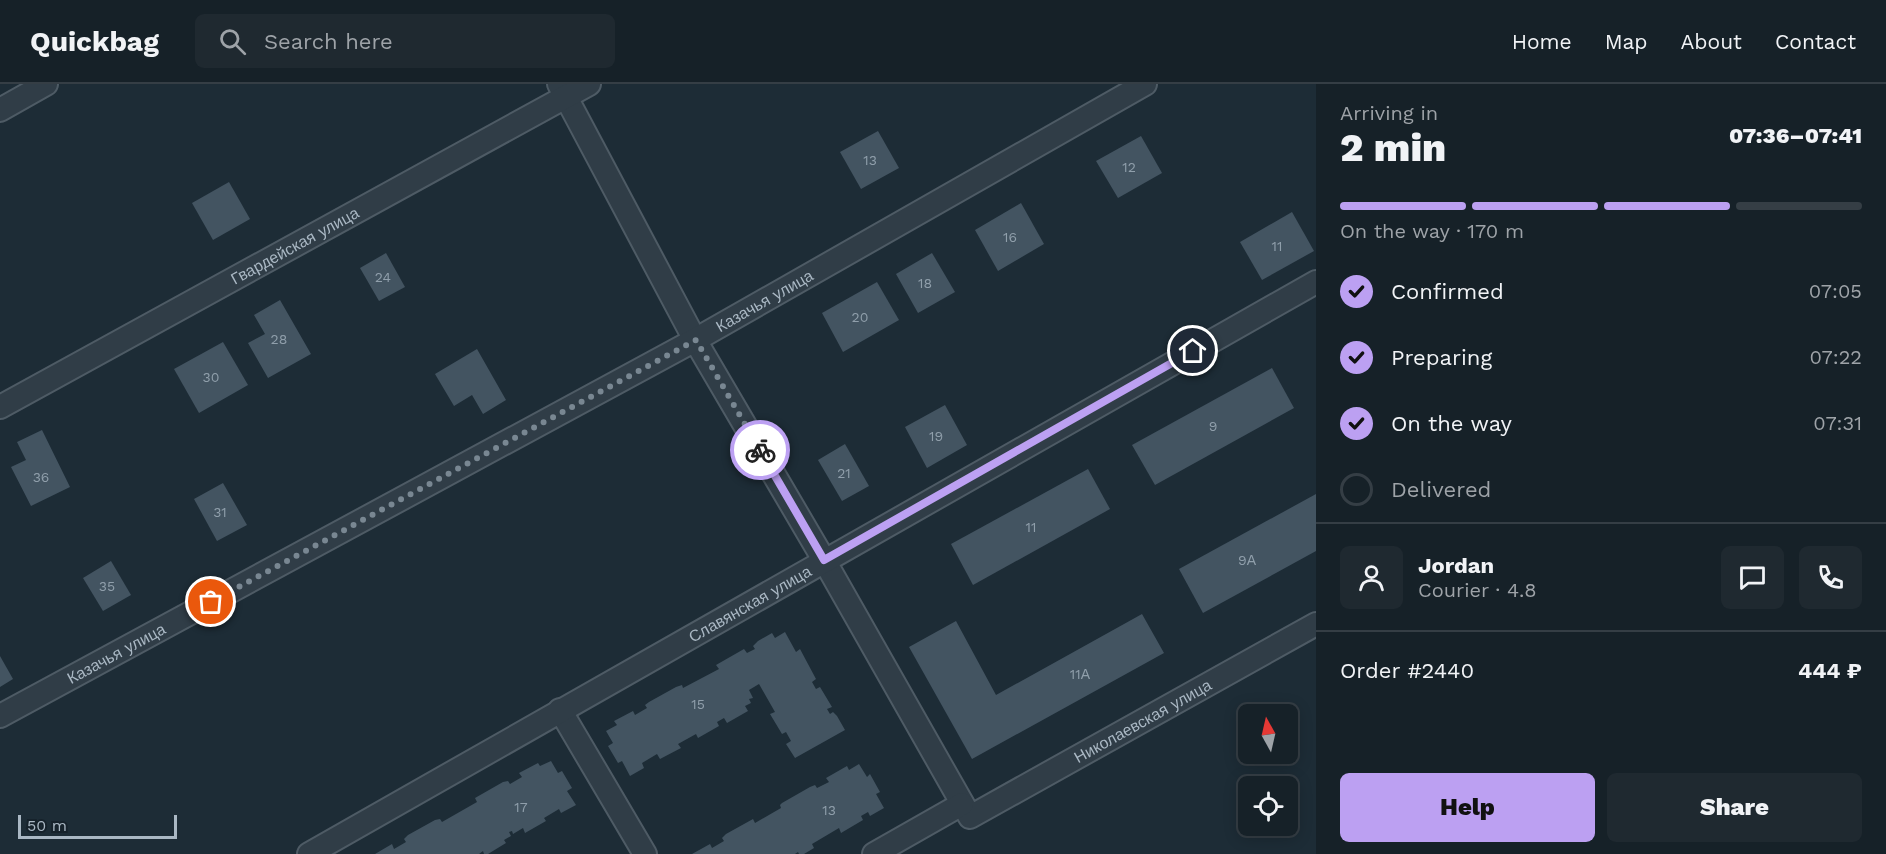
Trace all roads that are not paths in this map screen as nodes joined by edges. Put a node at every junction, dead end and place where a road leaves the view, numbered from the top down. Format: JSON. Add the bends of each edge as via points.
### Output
{"nodes":[{"id":1,"x":46,"y":84,"type":"edge"},
{"id":2,"x":589,"y":84,"type":"edge"},
{"id":3,"x":1145,"y":84,"type":"edge"},
{"id":4,"x":563,"y":90,"type":"edge"},
{"id":5,"x":0,"y":110,"type":"edge"},
{"id":6,"x":1316,"y":282,"type":"edge"},
{"id":7,"x":696,"y":340,"type":"junction"},
{"id":8,"x":0,"y":407,"type":"edge"},
{"id":9,"x":824,"y":560,"type":"junction"},
{"id":10,"x":1316,"y":624,"type":"edge"},
{"id":11,"x":560,"y":710,"type":"junction"},
{"id":12,"x":0,"y":716,"type":"edge"},
{"id":13,"x":966,"y":811,"type":"junction"},
{"id":14,"x":309,"y":854,"type":"edge"},
{"id":15,"x":645,"y":854,"type":"edge"},
{"id":16,"x":874,"y":854,"type":"edge"}],
"edges":[{"from":1,"to":5,"type":"street"},
{"from":2,"to":4,"type":"street","name":"Гвардейская улица"},
{"from":3,"to":7,"type":"street","name":"Казачья улица"},
{"from":4,"to":7,"type":"street"},
{"from":4,"to":8,"type":"street","name":"Гвардейская улица"},
{"from":6,"to":9,"type":"street","name":"Славянская улица"},
{"from":7,"to":9,"type":"street"},
{"from":7,"to":12,"type":"street","name":"Казачья улица"},
{"from":9,"to":11,"type":"street","name":"Славянская улица"},
{"from":9,"to":13,"type":"street"},
{"from":10,"to":13,"type":"street","name":"Николаевская улица"},
{"from":11,"to":14,"type":"street","name":"Славянская улица"},
{"from":11,"to":15,"type":"street"},
{"from":13,"to":16,"type":"street","name":"Николаевская улица"}]}
